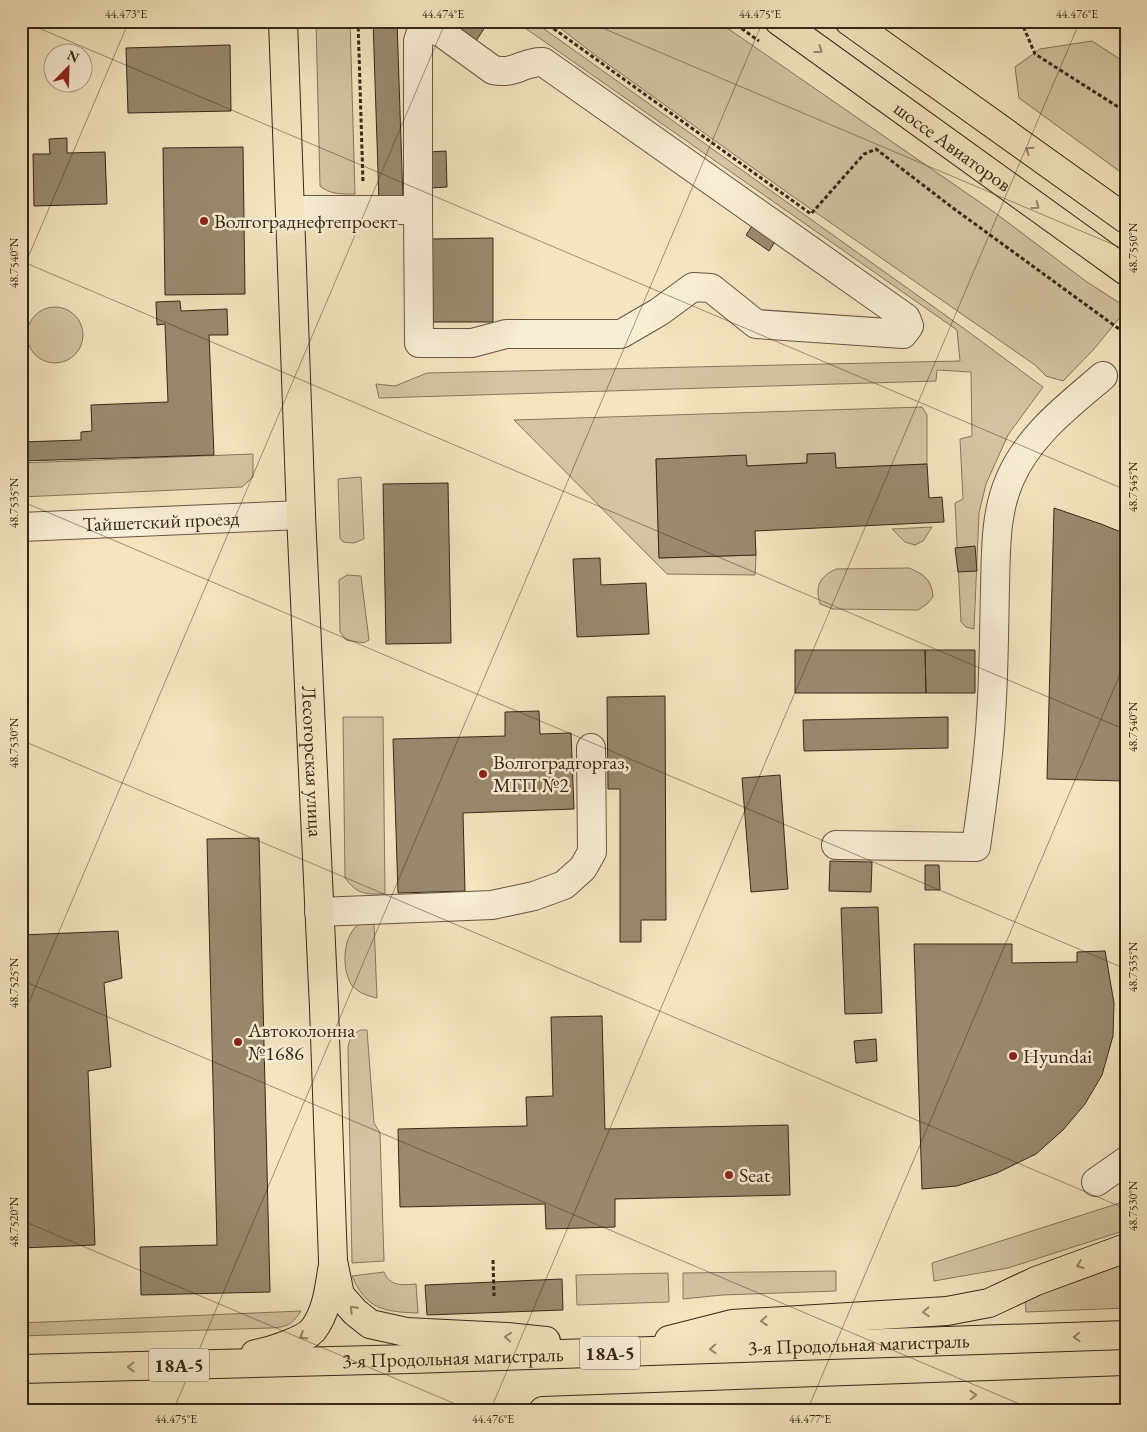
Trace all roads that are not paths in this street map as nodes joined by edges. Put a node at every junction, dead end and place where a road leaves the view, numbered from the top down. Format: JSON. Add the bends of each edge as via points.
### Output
{"nodes":[{"id":1,"x":283,"y":21,"type":"edge"},
{"id":2,"x":780,"y":21,"type":"edge"},
{"id":3,"x":849,"y":21,"type":"edge"},
{"id":4,"x":290,"y":210,"type":"junction"},
{"id":5,"x":418,"y":210,"type":"junction"},
{"id":6,"x":1126,"y":219,"type":"edge"},
{"id":7,"x":1126,"y":271,"type":"edge"},
{"id":8,"x":1103,"y":376,"type":"dead end"},
{"id":9,"x":301,"y":515,"type":"junction"},
{"id":10,"x":21,"y":527,"type":"edge"},
{"id":11,"x":591,"y":748,"type":"dead end"},
{"id":12,"x":836,"y":845,"type":"dead end"},
{"id":13,"x":319,"y":912,"type":"junction"},
{"id":14,"x":1126,"y":1161,"type":"edge"},
{"id":15,"x":1096,"y":1182,"type":"dead end"},
{"id":16,"x":1126,"y":1248,"type":"edge"},
{"id":17,"x":333,"y":1261,"type":"junction"},
{"id":18,"x":1126,"y":1335,"type":"edge"},
{"id":19,"x":626,"y":1352,"type":"junction"},
{"id":20,"x":186,"y":1365,"type":"junction"},
{"id":21,"x":21,"y":1369,"type":"edge"},
{"id":22,"x":1126,"y":1390,"type":"edge"},
{"id":23,"x":1126,"y":1401,"type":"edge"},
{"id":24,"x":576,"y":1410,"type":"edge"},
{"id":25,"x":543,"y":1411,"type":"edge"},
{"id":26,"x":1038,"y":1411,"type":"edge"}],
"edges":[{"from":1,"to":4,"type":"main road","name":"Лесогорская улица"},
{"from":2,"to":7,"type":"main road","name":"шоссе Авиаторов","one_way":true},
{"from":6,"to":3,"type":"main road","name":"шоссе Авиаторов","one_way":true},
{"from":4,"to":5,"type":"street"},
{"from":4,"to":9,"type":"main road","name":"Лесогорская улица"},
{"from":5,"to":5,"type":"street","via":[[418,41],[421,32],[431,29],[442,33],[493,70],[504,72],[534,61],[543,62],[906,318],[909,326],[903,334],[756,324],[711,288],[693,286],[659,312],[621,334],[506,334],[472,343],[419,344]]},
{"from":8,"to":12,"type":"street","via":[[1045,426],[1010,478],[1001,505],[996,535],[988,758],[976,847]]},
{"from":9,"to":10,"type":"street","name":"Тайшетский проезд"},
{"from":9,"to":13,"type":"main road","name":"Лесогорская улица"},
{"from":11,"to":13,"type":"street","via":[[592,852],[583,868],[564,885],[534,896],[492,905]]},
{"from":13,"to":17,"type":"main road","name":"Лесогорская улица"},
{"from":14,"to":15,"type":"street"},
{"from":16,"to":19,"type":"main road","one_way":true,"via":[[989,1302],[947,1311],[732,1324]]},
{"from":19,"to":17,"type":"main road","one_way":true,"via":[[507,1337],[406,1332],[370,1324],[340,1295]]},
{"from":17,"to":20,"type":"main road","one_way":true,"via":[[323,1311],[312,1331],[290,1344],[260,1353]]},
{"from":18,"to":19,"type":"main road","name":"3-я Продольная магистраль","number":"18А-5","one_way":true},
{"from":19,"to":20,"type":"main road","name":"3-я Продольная магистраль","number":"18А-5"},
{"from":20,"to":21,"type":"main road","name":"3-я Продольная магистраль","number":"18А-5","one_way":true},
{"from":24,"to":22,"type":"main road","one_way":true},
{"from":23,"to":26,"type":"main road"},
{"from":24,"to":25,"type":"main road"}]}
